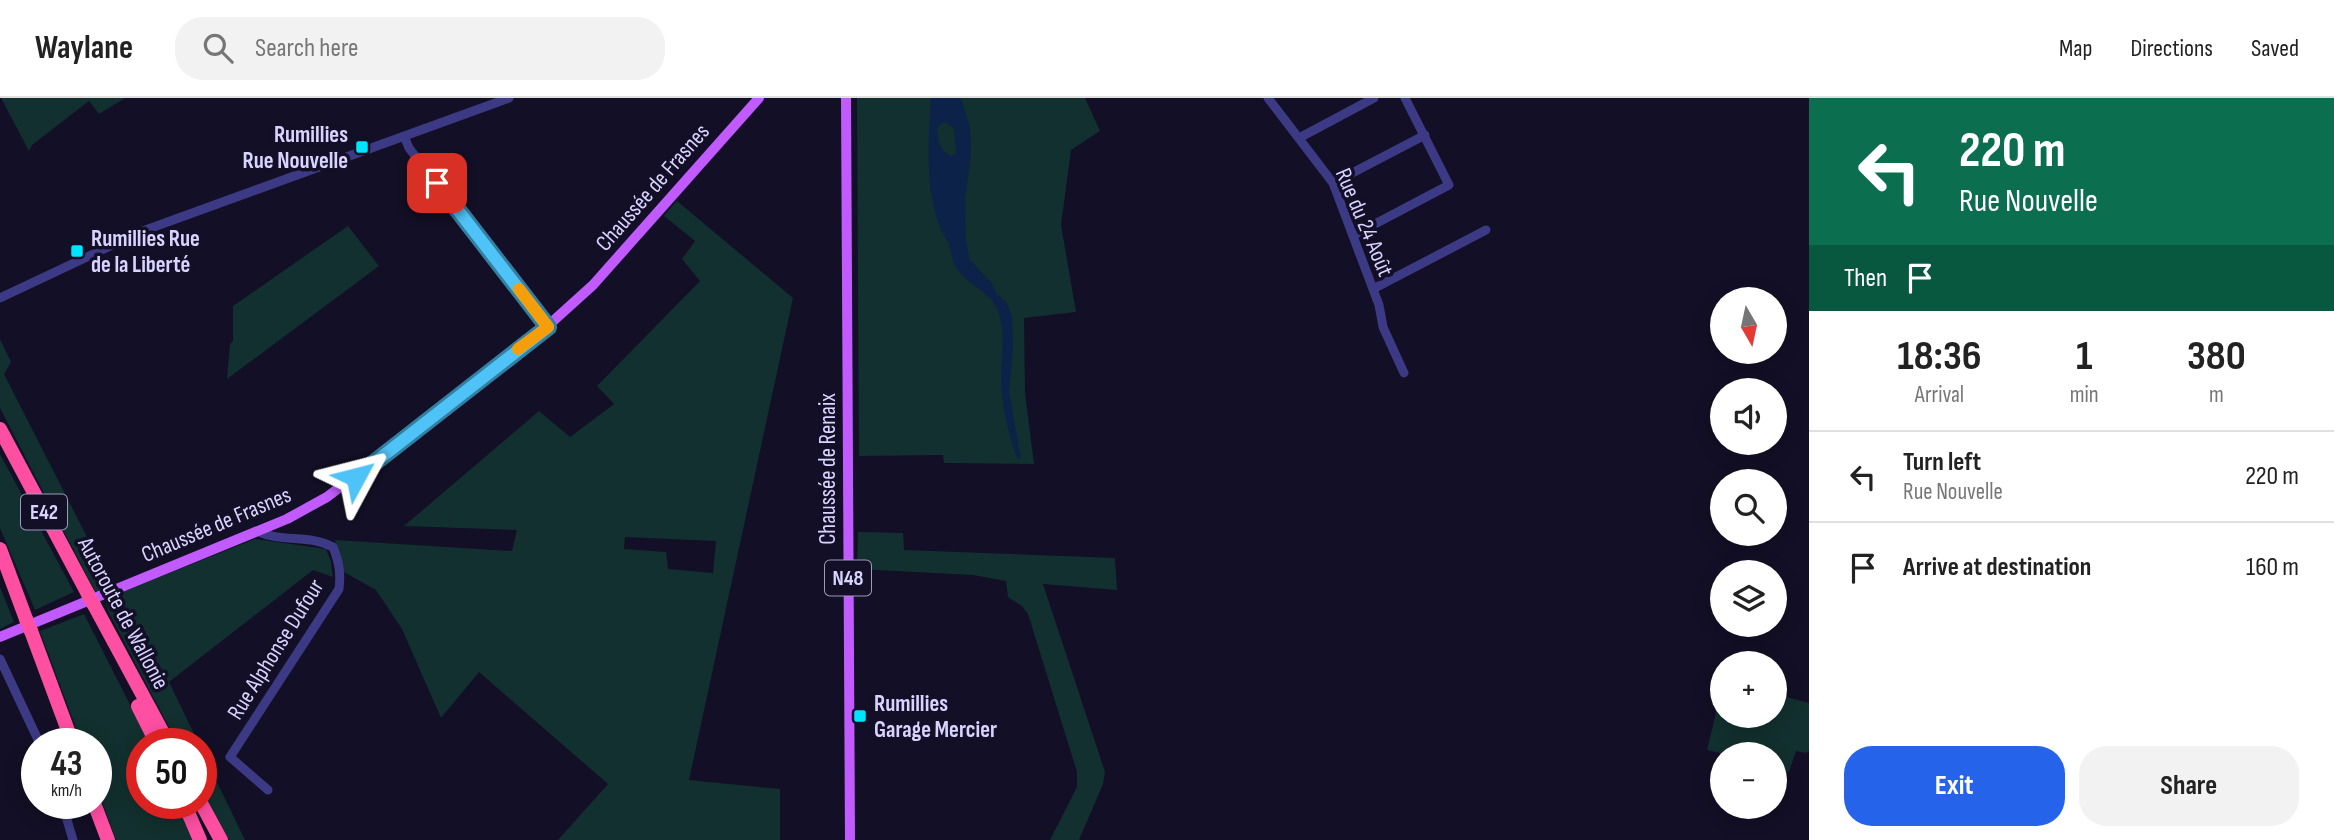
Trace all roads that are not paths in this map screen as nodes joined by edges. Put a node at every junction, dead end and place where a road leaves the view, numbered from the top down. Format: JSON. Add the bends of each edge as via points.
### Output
{"nodes":[{"id":1,"x":509,"y":98,"type":"edge"},
{"id":2,"x":759,"y":98,"type":"edge"},
{"id":3,"x":846,"y":98,"type":"edge"},
{"id":4,"x":1268,"y":98,"type":"edge"},
{"id":5,"x":1374,"y":98,"type":"edge"},
{"id":6,"x":1405,"y":98,"type":"edge"},
{"id":7,"x":1425,"y":135,"type":"junction"},
{"id":8,"x":404,"y":136,"type":"junction"},
{"id":9,"x":1299,"y":138,"type":"junction"},
{"id":10,"x":1333,"y":183,"type":"junction"},
{"id":11,"x":1486,"y":230,"type":"dead end"},
{"id":12,"x":1354,"y":235,"type":"junction"},
{"id":13,"x":1373,"y":289,"type":"junction"},
{"id":14,"x":0,"y":298,"type":"edge"},
{"id":15,"x":548,"y":327,"type":"junction"},
{"id":16,"x":1404,"y":373,"type":"dead end"},
{"id":17,"x":0,"y":429,"type":"edge"},
{"id":18,"x":256,"y":531,"type":"junction"},
{"id":19,"x":0,"y":549,"type":"edge"},
{"id":20,"x":0,"y":637,"type":"edge"},
{"id":21,"x":121,"y":655,"type":"junction"},
{"id":22,"x":0,"y":659,"type":"edge"},
{"id":23,"x":32,"y":728,"type":"edge"},
{"id":24,"x":67,"y":728,"type":"edge"},
{"id":25,"x":148,"y":728,"type":"edge"},
{"id":26,"x":160,"y":728,"type":"edge"},
{"id":27,"x":268,"y":790,"type":"dead end"},
{"id":28,"x":67,"y":819,"type":"edge"},
{"id":29,"x":100,"y":819,"type":"edge"},
{"id":30,"x":191,"y":819,"type":"edge"},
{"id":31,"x":210,"y":819,"type":"edge"},
{"id":32,"x":106,"y":837,"type":"edge"},
{"id":33,"x":73,"y":840,"type":"edge"},
{"id":34,"x":200,"y":840,"type":"edge"},
{"id":35,"x":221,"y":840,"type":"edge"},
{"id":36,"x":850,"y":840,"type":"edge"}],
"edges":[{"from":1,"to":8,"type":"street"},
{"from":2,"to":15,"type":"main road","name":"Chaussée de Frasnes","via":[[593,285]]},
{"from":3,"to":36,"type":"main road","name":"Chaussée de Renaix","number":"N48"},
{"from":4,"to":9,"type":"street","name":"Rue du 24 Août"},
{"from":5,"to":9,"type":"street"},
{"from":6,"to":7,"type":"street"},
{"from":7,"to":10,"type":"street"},
{"from":7,"to":12,"type":"street","via":[[1449,185]]},
{"from":8,"to":14,"type":"street","via":[[140,232]]},
{"from":8,"to":15,"type":"street"},
{"from":9,"to":10,"type":"street","name":"Rue du 24 Août"},
{"from":10,"to":12,"type":"street","name":"Rue du 24 Août"},
{"from":11,"to":13,"type":"street"},
{"from":12,"to":13,"type":"street","name":"Rue du 24 Août"},
{"from":13,"to":16,"type":"street","name":"Rue du 24 Août","via":[[1383,327]]},
{"from":15,"to":18,"type":"main road","name":"Chaussée de Frasnes","via":[[337,492]]},
{"from":17,"to":21,"type":"highway","name":"Autoroute de Wallonie","number":"E42"},
{"from":18,"to":20,"type":"main road","name":"Chaussée de Frasnes"},
{"from":18,"to":27,"type":"street","name":"Rue Alphonse Dufour","via":[[270,538],[322,541],[333,547],[340,565],[339,589],[230,757]]},
{"from":19,"to":24,"type":"highway","number":"E42"},
{"from":21,"to":25,"type":"highway"},
{"from":21,"to":26,"type":"highway","name":"Autoroute de Wallonie","number":"E42"},
{"from":22,"to":23,"type":"street"},
{"from":28,"to":33,"type":"street"},
{"from":29,"to":32,"type":"highway"},
{"from":30,"to":34,"type":"highway"},
{"from":31,"to":35,"type":"highway"}]}
